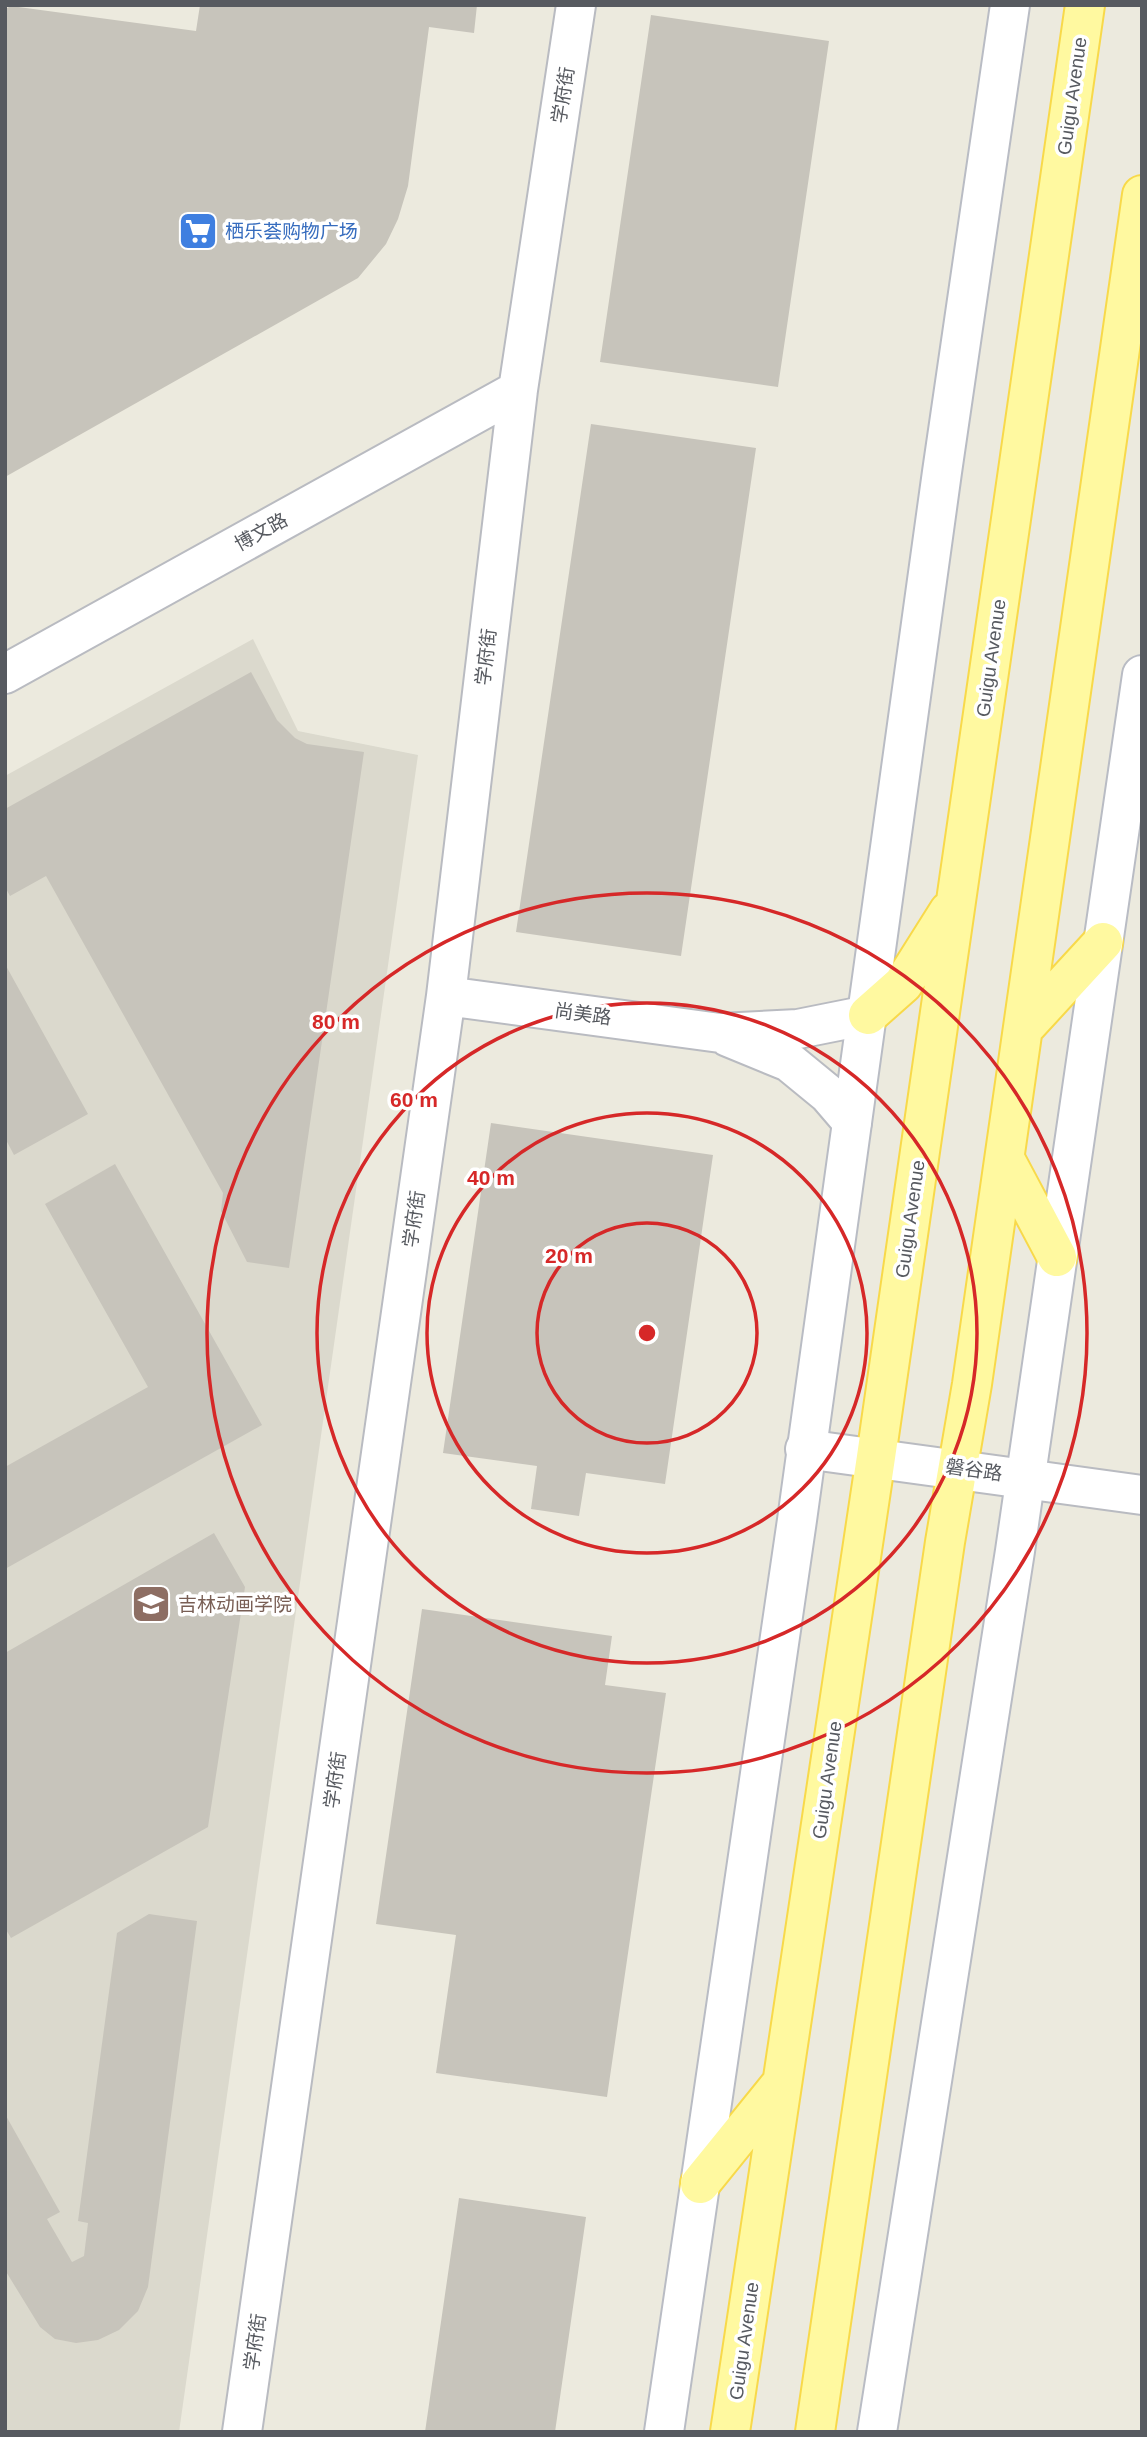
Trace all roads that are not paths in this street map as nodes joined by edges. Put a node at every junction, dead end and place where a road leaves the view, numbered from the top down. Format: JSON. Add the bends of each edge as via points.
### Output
{"nodes":[{"id":1,"x":576,"y":5,"type":"edge"},
{"id":2,"x":1010,"y":5,"type":"edge"},
{"id":3,"x":1086,"y":5,"type":"edge"},
{"id":4,"x":1142,"y":195,"type":"edge"},
{"id":5,"x":517,"y":390,"type":"junction"},
{"id":6,"x":5,"y":674,"type":"edge"},
{"id":7,"x":1142,"y":675,"type":"edge"},
{"id":8,"x":956,"y":900,"type":"junction"},
{"id":9,"x":1103,"y":942,"type":"junction"},
{"id":10,"x":446,"y":996,"type":"junction"},
{"id":11,"x":867,"y":1016,"type":"junction"},
{"id":12,"x":1023,"y":1028,"type":"junction"},
{"id":13,"x":720,"y":1033,"type":"junction"},
{"id":14,"x":852,"y":1122,"type":"junction"},
{"id":15,"x":1005,"y":1159,"type":"junction"},
{"id":16,"x":1057,"y":1257,"type":"junction"},
{"id":17,"x":805,"y":1449,"type":"junction"},
{"id":18,"x":876,"y":1457,"type":"junction"},
{"id":19,"x":957,"y":1468,"type":"junction"},
{"id":20,"x":1026,"y":1478,"type":"junction"},
{"id":21,"x":1142,"y":1494,"type":"edge"},
{"id":22,"x":782,"y":2082,"type":"junction"},
{"id":23,"x":700,"y":2184,"type":"junction"},
{"id":24,"x":242,"y":2432,"type":"edge"},
{"id":25,"x":664,"y":2432,"type":"edge"},
{"id":26,"x":730,"y":2432,"type":"edge"},
{"id":27,"x":815,"y":2432,"type":"edge"},
{"id":28,"x":877,"y":2432,"type":"edge"}],
"edges":[{"from":1,"to":5,"type":"main road","name":"学府街"},
{"from":2,"to":11,"type":"main road"},
{"from":3,"to":8,"type":"main road","name":"Guigu Avenue"},
{"from":4,"to":12,"type":"main road"},
{"from":5,"to":6,"type":"main road","name":"博文路"},
{"from":5,"to":10,"type":"main road","name":"学府街"},
{"from":7,"to":9,"type":"main road"},
{"from":8,"to":11,"type":"main road","via":[[904,984]]},
{"from":8,"to":18,"type":"main road","name":"Guigu Avenue"},
{"from":9,"to":12,"type":"main road"},
{"from":9,"to":16,"type":"main road"},
{"from":10,"to":13,"type":"main road","name":"尚美路"},
{"from":10,"to":24,"type":"main road","name":"学府街"},
{"from":11,"to":13,"type":"main road","via":[[799,1029]]},
{"from":11,"to":14,"type":"main road"},
{"from":12,"to":15,"type":"main road"},
{"from":13,"to":14,"type":"main road","via":[[789,1062],[828,1094]]},
{"from":14,"to":17,"type":"main road"},
{"from":15,"to":16,"type":"main road"},
{"from":15,"to":19,"type":"main road"},
{"from":16,"to":20,"type":"main road"},
{"from":17,"to":18,"type":"main road","name":"磐谷路"},
{"from":17,"to":23,"type":"main road"},
{"from":18,"to":19,"type":"main road","name":"磐谷路"},
{"from":18,"to":22,"type":"main road","name":"Guigu Avenue"},
{"from":19,"to":20,"type":"main road","name":"磐谷路"},
{"from":19,"to":27,"type":"main road"},
{"from":20,"to":21,"type":"main road","name":"磐谷路"},
{"from":20,"to":28,"type":"main road"},
{"from":22,"to":23,"type":"main road"},
{"from":22,"to":26,"type":"main road","name":"Guigu Avenue"},
{"from":23,"to":25,"type":"main road"}]}
